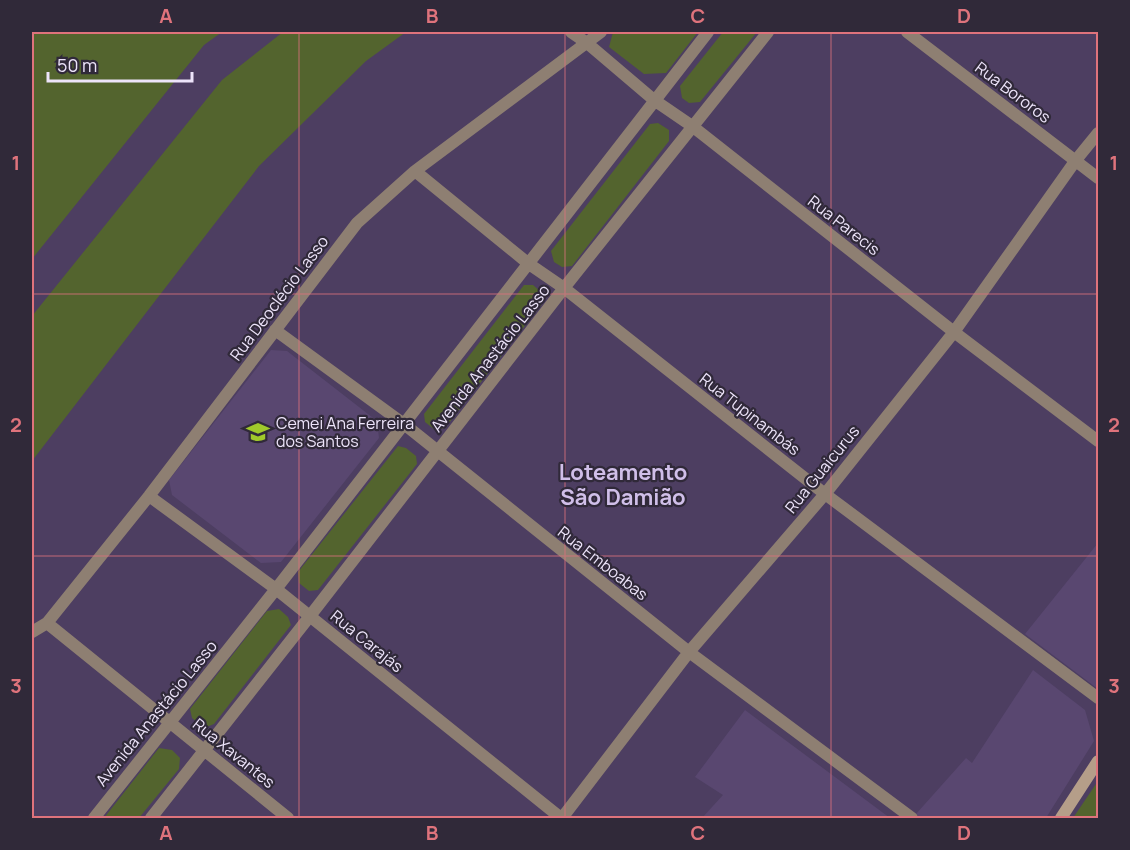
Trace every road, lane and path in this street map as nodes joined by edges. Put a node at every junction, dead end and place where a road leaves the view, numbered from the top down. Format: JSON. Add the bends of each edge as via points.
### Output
{"nodes":[{"id":1,"x":571,"y":32,"type":"edge"},
{"id":2,"x":601,"y":32,"type":"edge"},
{"id":3,"x":708,"y":32,"type":"edge"},
{"id":4,"x":768,"y":32,"type":"edge"},
{"id":5,"x":907,"y":32,"type":"edge"},
{"id":6,"x":587,"y":43,"type":"junction"},
{"id":7,"x":654,"y":100,"type":"junction"},
{"id":8,"x":692,"y":126,"type":"junction"},
{"id":9,"x":1098,"y":133,"type":"edge"},
{"id":10,"x":1076,"y":160,"type":"junction"},
{"id":11,"x":415,"y":171,"type":"junction"},
{"id":12,"x":1098,"y":178,"type":"edge"},
{"id":13,"x":529,"y":264,"type":"junction"},
{"id":14,"x":564,"y":288,"type":"junction"},
{"id":15,"x":275,"y":330,"type":"junction"},
{"id":16,"x":954,"y":332,"type":"junction"},
{"id":17,"x":404,"y":424,"type":"junction"},
{"id":18,"x":1098,"y":441,"type":"edge"},
{"id":19,"x":438,"y":452,"type":"junction"},
{"id":20,"x":825,"y":494,"type":"junction"},
{"id":21,"x":149,"y":496,"type":"junction"},
{"id":22,"x":276,"y":589,"type":"junction"},
{"id":23,"x":310,"y":616,"type":"junction"},
{"id":24,"x":47,"y":623,"type":"junction"},
{"id":25,"x":32,"y":633,"type":"edge"},
{"id":26,"x":689,"y":652,"type":"junction"},
{"id":27,"x":1098,"y":698,"type":"edge"},
{"id":28,"x":170,"y":723,"type":"junction"},
{"id":29,"x":204,"y":750,"type":"junction"},
{"id":30,"x":1098,"y":761,"type":"edge"},
{"id":31,"x":94,"y":819,"type":"edge"},
{"id":32,"x":151,"y":819,"type":"edge"},
{"id":33,"x":288,"y":819,"type":"edge"},
{"id":34,"x":561,"y":819,"type":"edge"},
{"id":35,"x":912,"y":819,"type":"edge"},
{"id":36,"x":1061,"y":819,"type":"edge"}],
"edges":[{"from":1,"to":6,"type":"street","name":"Rua Parecis"},
{"from":2,"to":6,"type":"street","name":"Rua Deoclécio Lasso"},
{"from":3,"to":7,"type":"street","name":"Avenida Anastácio Lasso"},
{"from":4,"to":8,"type":"street","name":"Avenida Anastácio Lasso"},
{"from":5,"to":10,"type":"street","name":"Rua Bororos"},
{"from":6,"to":7,"type":"street","name":"Rua Parecis"},
{"from":6,"to":11,"type":"street","name":"Rua Deoclécio Lasso"},
{"from":7,"to":8,"type":"street","name":"Rua Parecis"},
{"from":7,"to":13,"type":"street","name":"Avenida Anastácio Lasso"},
{"from":8,"to":14,"type":"street","name":"Avenida Anastácio Lasso"},
{"from":8,"to":16,"type":"street","name":"Rua Parecis"},
{"from":9,"to":10,"type":"street","name":"Rua Guaicurus"},
{"from":10,"to":12,"type":"street","name":"Rua Bororos"},
{"from":10,"to":16,"type":"street","name":"Rua Guaicurus"},
{"from":11,"to":13,"type":"street","name":"Rua Tupinambás"},
{"from":11,"to":15,"type":"street","name":"Rua Deoclécio Lasso","via":[[357,223]]},
{"from":13,"to":14,"type":"street","name":"Rua Tupinambás"},
{"from":13,"to":17,"type":"street","name":"Avenida Anastácio Lasso"},
{"from":14,"to":19,"type":"street","name":"Avenida Anastácio Lasso"},
{"from":14,"to":20,"type":"street","name":"Rua Tupinambás"},
{"from":15,"to":17,"type":"street","name":"Rua Emboabas"},
{"from":15,"to":21,"type":"street","name":"Rua Deoclécio Lasso"},
{"from":16,"to":18,"type":"street","name":"Rua Parecis"},
{"from":16,"to":20,"type":"street","name":"Rua Guaicurus"},
{"from":17,"to":19,"type":"street","name":"Rua Emboabas"},
{"from":17,"to":22,"type":"street","name":"Avenida Anastácio Lasso"},
{"from":19,"to":23,"type":"street","name":"Avenida Anastácio Lasso"},
{"from":19,"to":26,"type":"street","name":"Rua Emboabas"},
{"from":20,"to":26,"type":"street","name":"Rua Guaicurus"},
{"from":20,"to":27,"type":"street","name":"Rua Tupinambás"},
{"from":21,"to":22,"type":"street","name":"Rua Carajás"},
{"from":21,"to":24,"type":"street","name":"Rua Deoclécio Lasso"},
{"from":22,"to":23,"type":"street","name":"Rua Carajás"},
{"from":22,"to":28,"type":"street","name":"Avenida Anastácio Lasso"},
{"from":23,"to":29,"type":"street","name":"Avenida Anastácio Lasso"},
{"from":23,"to":34,"type":"street","name":"Rua Carajás"},
{"from":24,"to":25,"type":"street","name":"Rua Deoclécio Lasso"},
{"from":24,"to":28,"type":"street","name":"Rua Xavantes"},
{"from":26,"to":34,"type":"street","name":"Rua Guaicurus"},
{"from":26,"to":35,"type":"street","name":"Rua Emboabas"},
{"from":28,"to":29,"type":"street","name":"Rua Xavantes"},
{"from":28,"to":31,"type":"street","name":"Avenida Anastácio Lasso"},
{"from":29,"to":32,"type":"street","name":"Avenida Anastácio Lasso"},
{"from":29,"to":33,"type":"street","name":"Rua Xavantes"},
{"from":30,"to":36,"type":"main road"}]}
